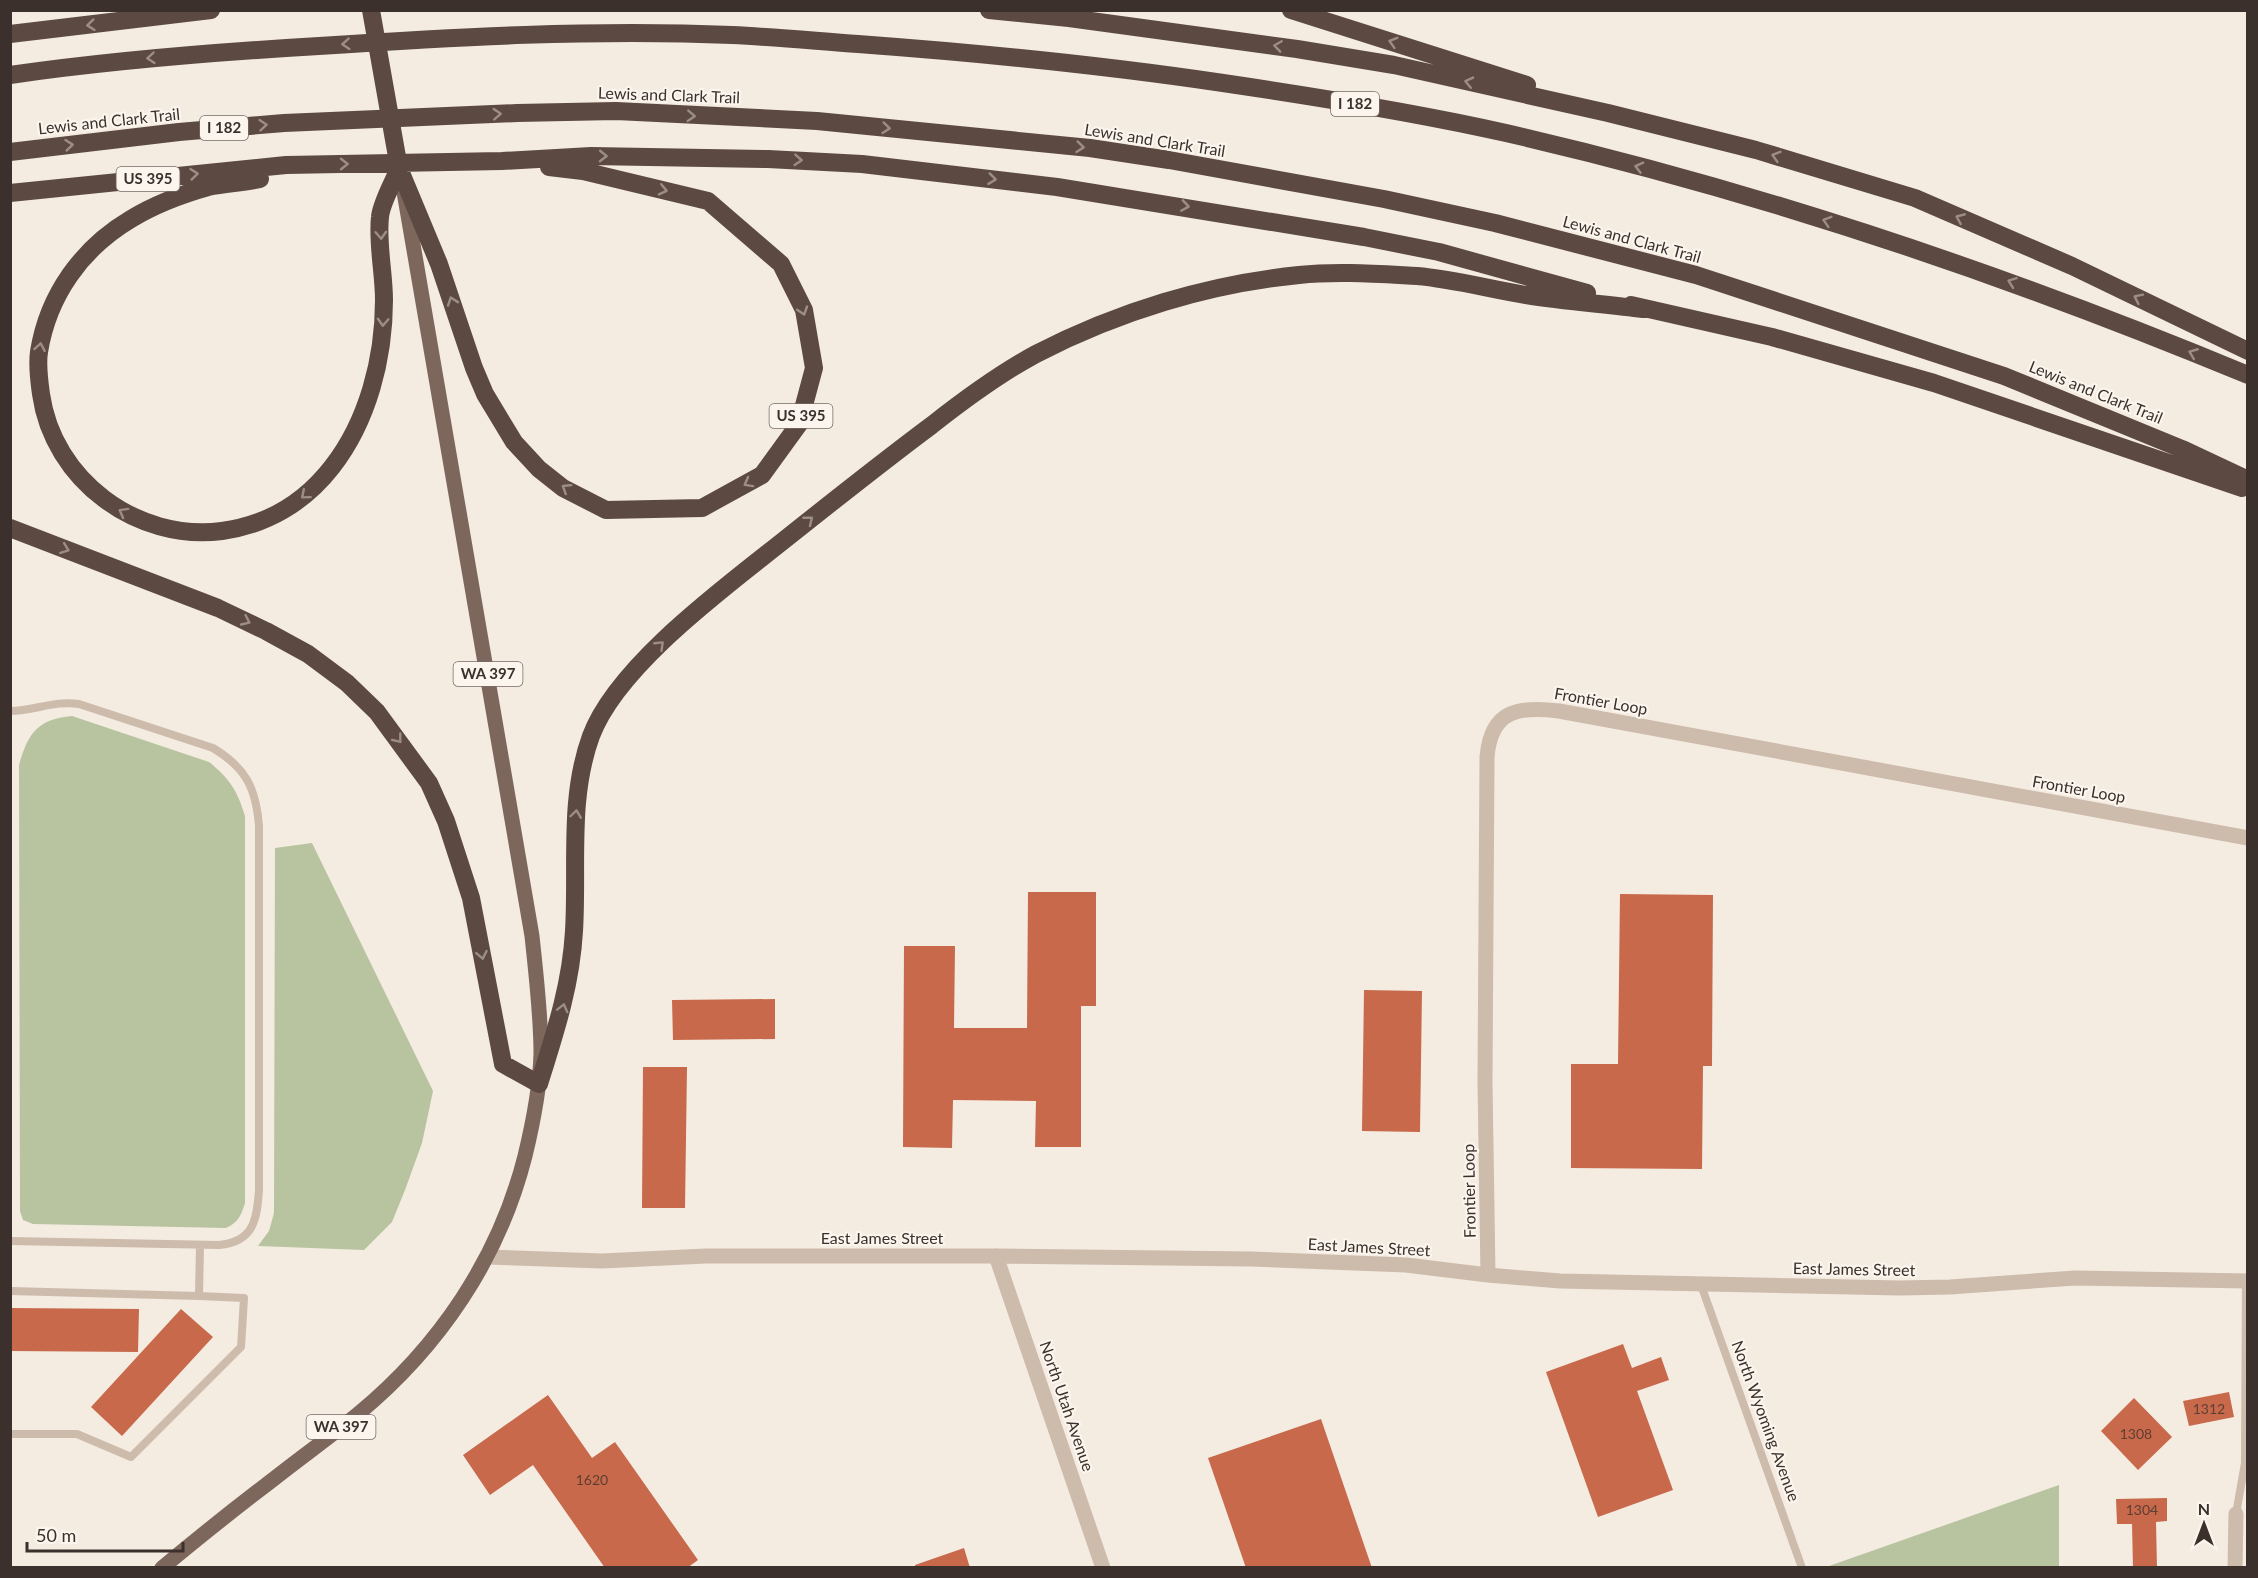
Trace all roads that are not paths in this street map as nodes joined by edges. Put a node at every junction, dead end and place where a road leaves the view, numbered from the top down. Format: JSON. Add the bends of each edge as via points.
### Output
{"nodes":[{"id":1,"x":211,"y":10,"type":"edge"},
{"id":2,"x":371,"y":10,"type":"edge"},
{"id":3,"x":988,"y":10,"type":"edge"},
{"id":4,"x":1291,"y":10,"type":"edge"},
{"id":5,"x":10,"y":34,"type":"edge"},
{"id":6,"x":10,"y":75,"type":"edge"},
{"id":7,"x":1608,"y":113,"type":"junction"},
{"id":8,"x":10,"y":152,"type":"edge"},
{"id":9,"x":502,"y":161,"type":"junction"},
{"id":10,"x":286,"y":165,"type":"junction"},
{"id":11,"x":399,"y":168,"type":"junction"},
{"id":12,"x":10,"y":194,"type":"edge"},
{"id":13,"x":1643,"y":309,"type":"junction"},
{"id":14,"x":2247,"y":351,"type":"edge"},
{"id":15,"x":2247,"y":375,"type":"edge"},
{"id":16,"x":2247,"y":480,"type":"edge"},
{"id":17,"x":2247,"y":490,"type":"edge"},
{"id":18,"x":10,"y":528,"type":"edge"},
{"id":19,"x":10,"y":711,"type":"edge"},
{"id":20,"x":2247,"y":838,"type":"edge"},
{"id":21,"x":538,"y":1084,"type":"junction"},
{"id":22,"x":10,"y":1241,"type":"edge"},
{"id":23,"x":200,"y":1245,"type":"junction"},
{"id":24,"x":996,"y":1256,"type":"junction"},
{"id":25,"x":488,"y":1257,"type":"junction"},
{"id":26,"x":1488,"y":1275,"type":"junction"},
{"id":27,"x":2247,"y":1281,"type":"edge"},
{"id":28,"x":1701,"y":1285,"type":"junction"},
{"id":29,"x":10,"y":1291,"type":"edge"},
{"id":30,"x":199,"y":1296,"type":"junction"},
{"id":31,"x":10,"y":1434,"type":"edge"},
{"id":32,"x":2236,"y":1514,"type":"joint"},
{"id":33,"x":162,"y":1568,"type":"edge"},
{"id":34,"x":1103,"y":1568,"type":"edge"},
{"id":35,"x":1802,"y":1568,"type":"edge"},
{"id":36,"x":2235,"y":1568,"type":"edge"}],
"edges":[{"from":1,"to":5,"type":"highway","one_way":true},
{"from":2,"to":11,"type":"highway","number":"US 395","bridge":true},
{"from":7,"to":3,"type":"highway","one_way":true,"via":[[1394,65]]},
{"from":7,"to":4,"type":"highway","one_way":true,"via":[[1489,71]]},
{"from":15,"to":6,"type":"highway","number":"I 182","one_way":true,"via":[[2065,301],[1917,249],[1679,177],[1506,133],[1385,108],[1127,69],[771,37],[596,34],[425,38],[153,58]]},
{"from":14,"to":7,"type":"highway","one_way":true,"via":[[2072,266],[1915,198],[1756,150]]},
{"from":8,"to":16,"type":"highway","name":"Lewis and Clark Trail","number":"I 182","one_way":true,"via":[[284,123],[616,111],[817,120],[1090,148],[1384,199],[1696,275],[2004,376]]},
{"from":10,"to":9,"type":"highway","number":"US 395","one_way":true},
{"from":9,"to":11,"type":"highway","number":"US 395","one_way":true,"via":[[583,171],[708,201],[781,264],[804,310],[814,368],[799,423],[762,475],[702,508],[606,510],[563,488],[539,469],[514,442],[477,377],[439,264]]},
{"from":9,"to":13,"type":"highway","one_way":true,"via":[[591,156],[768,159],[862,165],[1056,187],[1439,252]]},
{"from":11,"to":10,"type":"highway","one_way":true,"via":[[380,215],[384,301],[378,365],[360,420],[332,467],[291,506],[267,520],[239,529],[187,532],[138,520],[93,491],[63,454],[50,429],[42,402],[38,354],[52,303],[66,279],[108,234],[133,218],[209,187],[258,179]]},
{"from":12,"to":10,"type":"highway","number":"US 395","one_way":true},
{"from":11,"to":21,"type":"main road","number":"WA 397","via":[[532,936],[540,1009]]},
{"from":13,"to":17,"type":"highway","via":[[1772,337],[1934,383]]},
{"from":21,"to":13,"type":"highway","one_way":true,"via":[[571,974],[575,928],[574,822],[591,736],[607,705],[630,674],[713,598],[984,385],[1033,356],[1125,314],[1201,292],[1301,275],[1421,276],[1527,295]]},
{"from":18,"to":21,"type":"highway","one_way":true,"via":[[218,608],[266,631],[316,660],[377,712],[429,783],[446,821],[471,898],[503,1064]]},
{"from":19,"to":23,"type":"lane","via":[[62,702],[88,706],[213,748],[237,765],[252,788],[259,826],[258,1206],[252,1228],[238,1241]]},
{"from":20,"to":26,"type":"street","name":"Frontier Loop","via":[[1559,711],[1513,712],[1492,731],[1486,757]]},
{"from":21,"to":25,"type":"main road","number":"WA 397","via":[[520,1176]]},
{"from":22,"to":23,"type":"lane"},
{"from":23,"to":30,"type":"lane"},
{"from":24,"to":25,"type":"street","name":"East James Street","via":[[706,1256],[602,1261]]},
{"from":24,"to":26,"type":"street","name":"East James Street","via":[[1251,1259],[1395,1265]]},
{"from":24,"to":34,"type":"street","name":"North Utah Avenue"},
{"from":25,"to":33,"type":"main road","number":"WA 397","via":[[437,1335],[396,1378],[359,1413]]},
{"from":26,"to":28,"type":"street","name":"East James Street"},
{"from":27,"to":28,"type":"street","name":"East James Street","via":[[2075,1278],[1950,1287]]},
{"from":27,"to":32,"type":"lane","via":[[2245,1463]]},
{"from":28,"to":35,"type":"lane","name":"North Wyoming Avenue"},
{"from":29,"to":30,"type":"lane"},
{"from":30,"to":31,"type":"lane","via":[[244,1298],[241,1347],[131,1457],[77,1434]]},
{"from":32,"to":36,"type":"street"}]}
